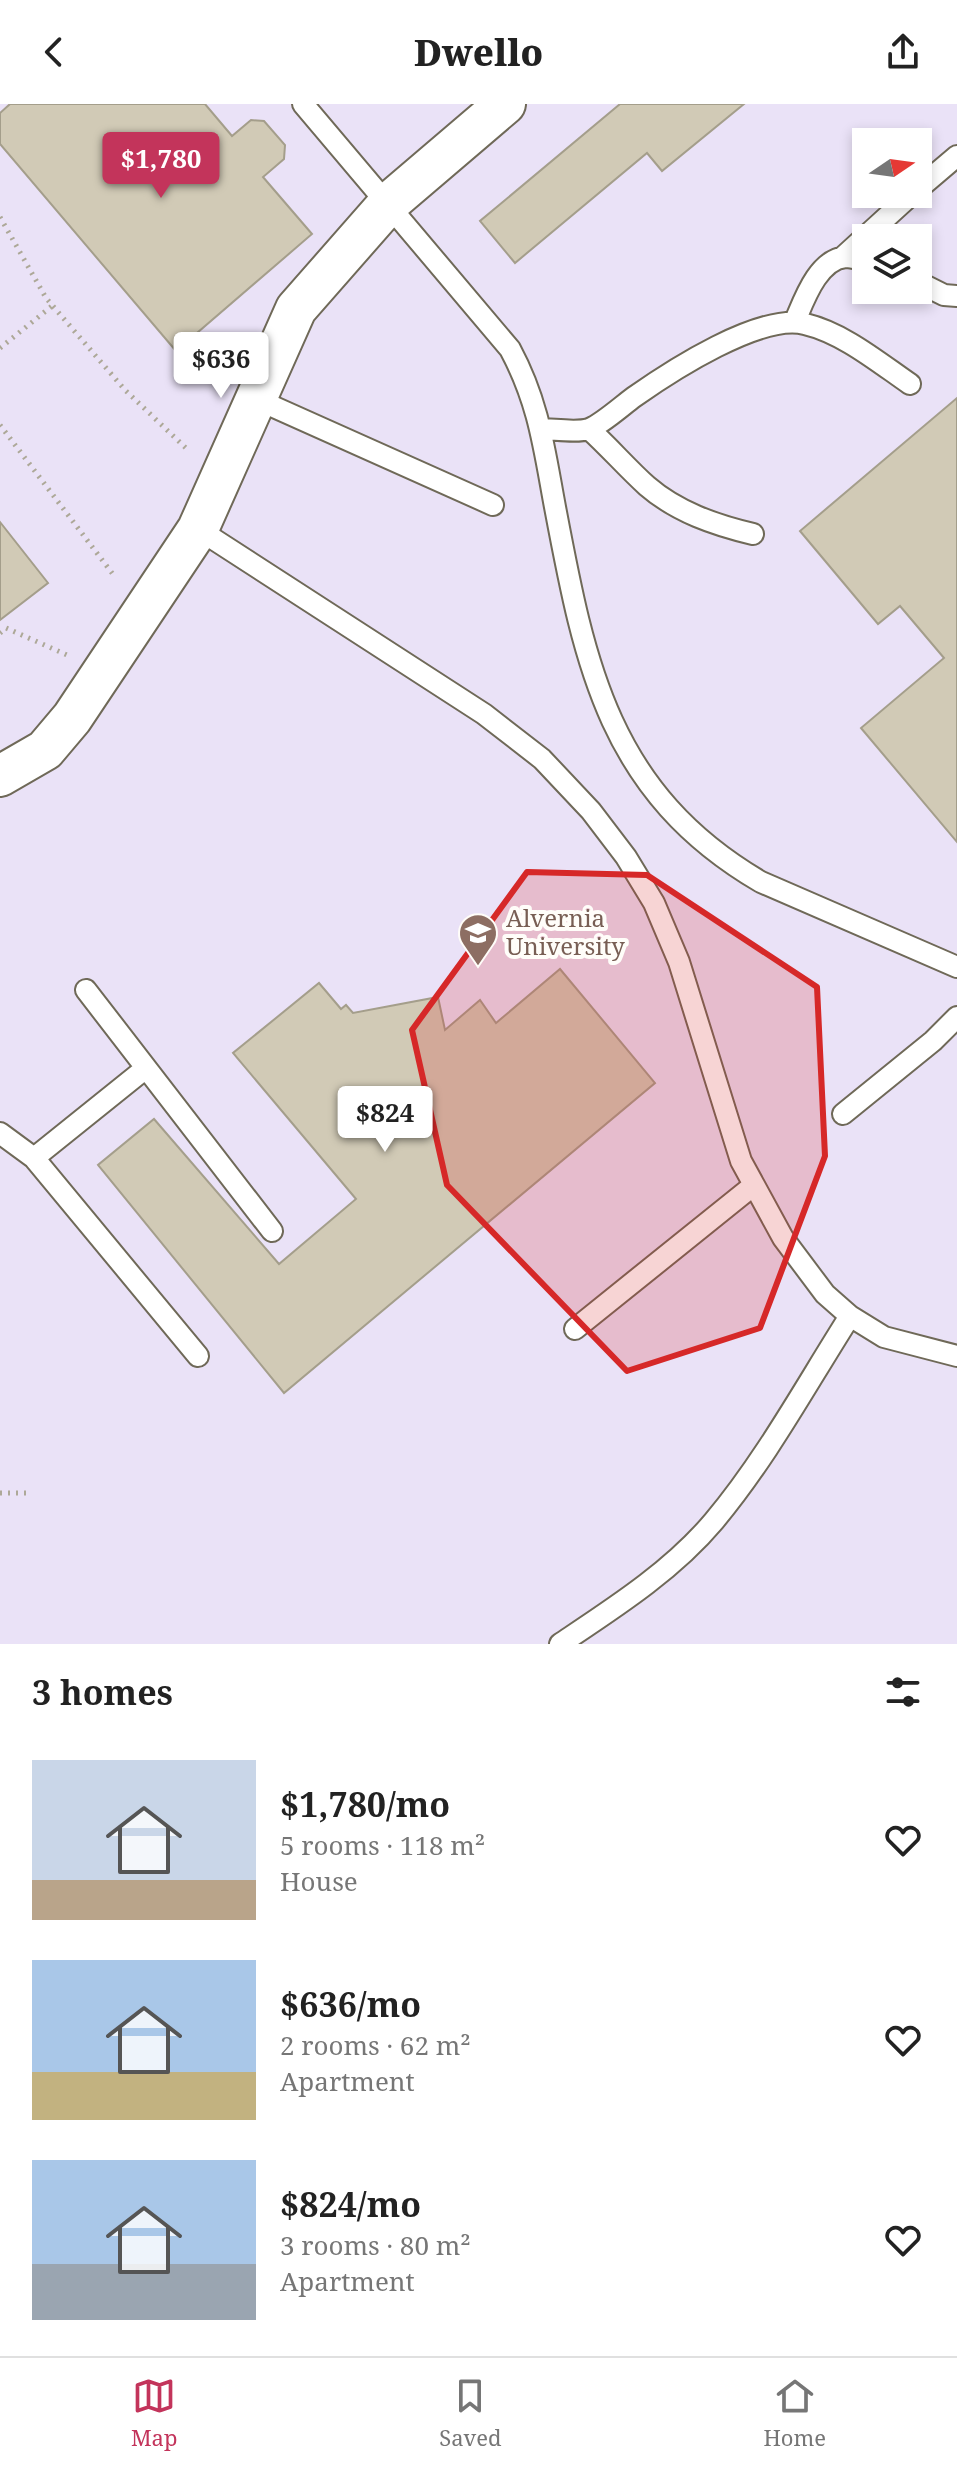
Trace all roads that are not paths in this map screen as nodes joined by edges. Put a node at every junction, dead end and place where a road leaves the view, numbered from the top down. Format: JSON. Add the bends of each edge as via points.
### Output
{"nodes":[{"id":1,"x":303,"y":104,"type":"edge"},
{"id":2,"x":505,"y":104,"type":"edge"},
{"id":3,"x":957,"y":156,"type":"edge"},
{"id":4,"x":932,"y":177,"type":"edge"},
{"id":5,"x":389,"y":203,"type":"junction"},
{"id":6,"x":897,"y":208,"type":"edge"},
{"id":7,"x":843,"y":257,"type":"junction"},
{"id":8,"x":852,"y":259,"type":"edge"},
{"id":9,"x":932,"y":289,"type":"edge"},
{"id":10,"x":957,"y":296,"type":"edge"},
{"id":11,"x":795,"y":321,"type":"junction"},
{"id":12,"x":910,"y":384,"type":"dead end"},
{"id":13,"x":256,"y":399,"type":"junction"},
{"id":14,"x":540,"y":429,"type":"junction"},
{"id":15,"x":589,"y":429,"type":"junction"},
{"id":16,"x":493,"y":505,"type":"dead end"},
{"id":17,"x":198,"y":529,"type":"junction"},
{"id":18,"x":753,"y":534,"type":"dead end"},
{"id":19,"x":0,"y":776,"type":"edge"},
{"id":20,"x":957,"y":967,"type":"edge"},
{"id":21,"x":86,"y":990,"type":"dead end"},
{"id":22,"x":957,"y":1017,"type":"edge"},
{"id":23,"x":146,"y":1068,"type":"junction"},
{"id":24,"x":843,"y":1114,"type":"dead end"},
{"id":25,"x":0,"y":1133,"type":"edge"},
{"id":26,"x":34,"y":1158,"type":"junction"},
{"id":27,"x":754,"y":1185,"type":"junction"},
{"id":28,"x":272,"y":1231,"type":"dead end"},
{"id":29,"x":850,"y":1316,"type":"junction"},
{"id":30,"x":575,"y":1329,"type":"dead end"},
{"id":31,"x":198,"y":1356,"type":"dead end"},
{"id":32,"x":957,"y":1356,"type":"edge"},
{"id":33,"x":560,"y":1644,"type":"edge"}],
"edges":[{"from":1,"to":5,"type":"lane"},
{"from":2,"to":5,"type":"street"},
{"from":3,"to":4,"type":"lane"},
{"from":5,"to":13,"type":"street","via":[[296,309]]},
{"from":5,"to":14,"type":"lane","via":[[510,349],[533,396]]},
{"from":6,"to":7,"type":"lane"},
{"from":7,"to":8,"type":"lane"},
{"from":7,"to":11,"type":"lane","via":[[809,286]]},
{"from":9,"to":10,"type":"lane"},
{"from":11,"to":12,"type":"lane","via":[[836,337]]},
{"from":11,"to":15,"type":"lane","via":[[741,334]]},
{"from":13,"to":16,"type":"lane"},
{"from":13,"to":17,"type":"street"},
{"from":14,"to":15,"type":"lane"},
{"from":14,"to":20,"type":"lane","via":[[588,662],[637,768],[672,812],[733,866]]},
{"from":15,"to":18,"type":"lane","via":[[646,486],[672,504]]},
{"from":17,"to":19,"type":"street","via":[[72,718],[45,750]]},
{"from":17,"to":27,"type":"lane","via":[[484,714],[542,759],[591,811],[654,903],[679,962],[741,1161]]},
{"from":21,"to":23,"type":"lane"},
{"from":22,"to":24,"type":"lane"},
{"from":23,"to":26,"type":"lane"},
{"from":23,"to":28,"type":"lane"},
{"from":25,"to":26,"type":"lane"},
{"from":26,"to":31,"type":"lane"},
{"from":27,"to":29,"type":"lane","via":[[791,1249],[825,1294]]},
{"from":27,"to":30,"type":"lane"},
{"from":29,"to":32,"type":"lane","via":[[884,1337]]},
{"from":29,"to":33,"type":"lane","via":[[713,1523],[667,1567]]}]}
